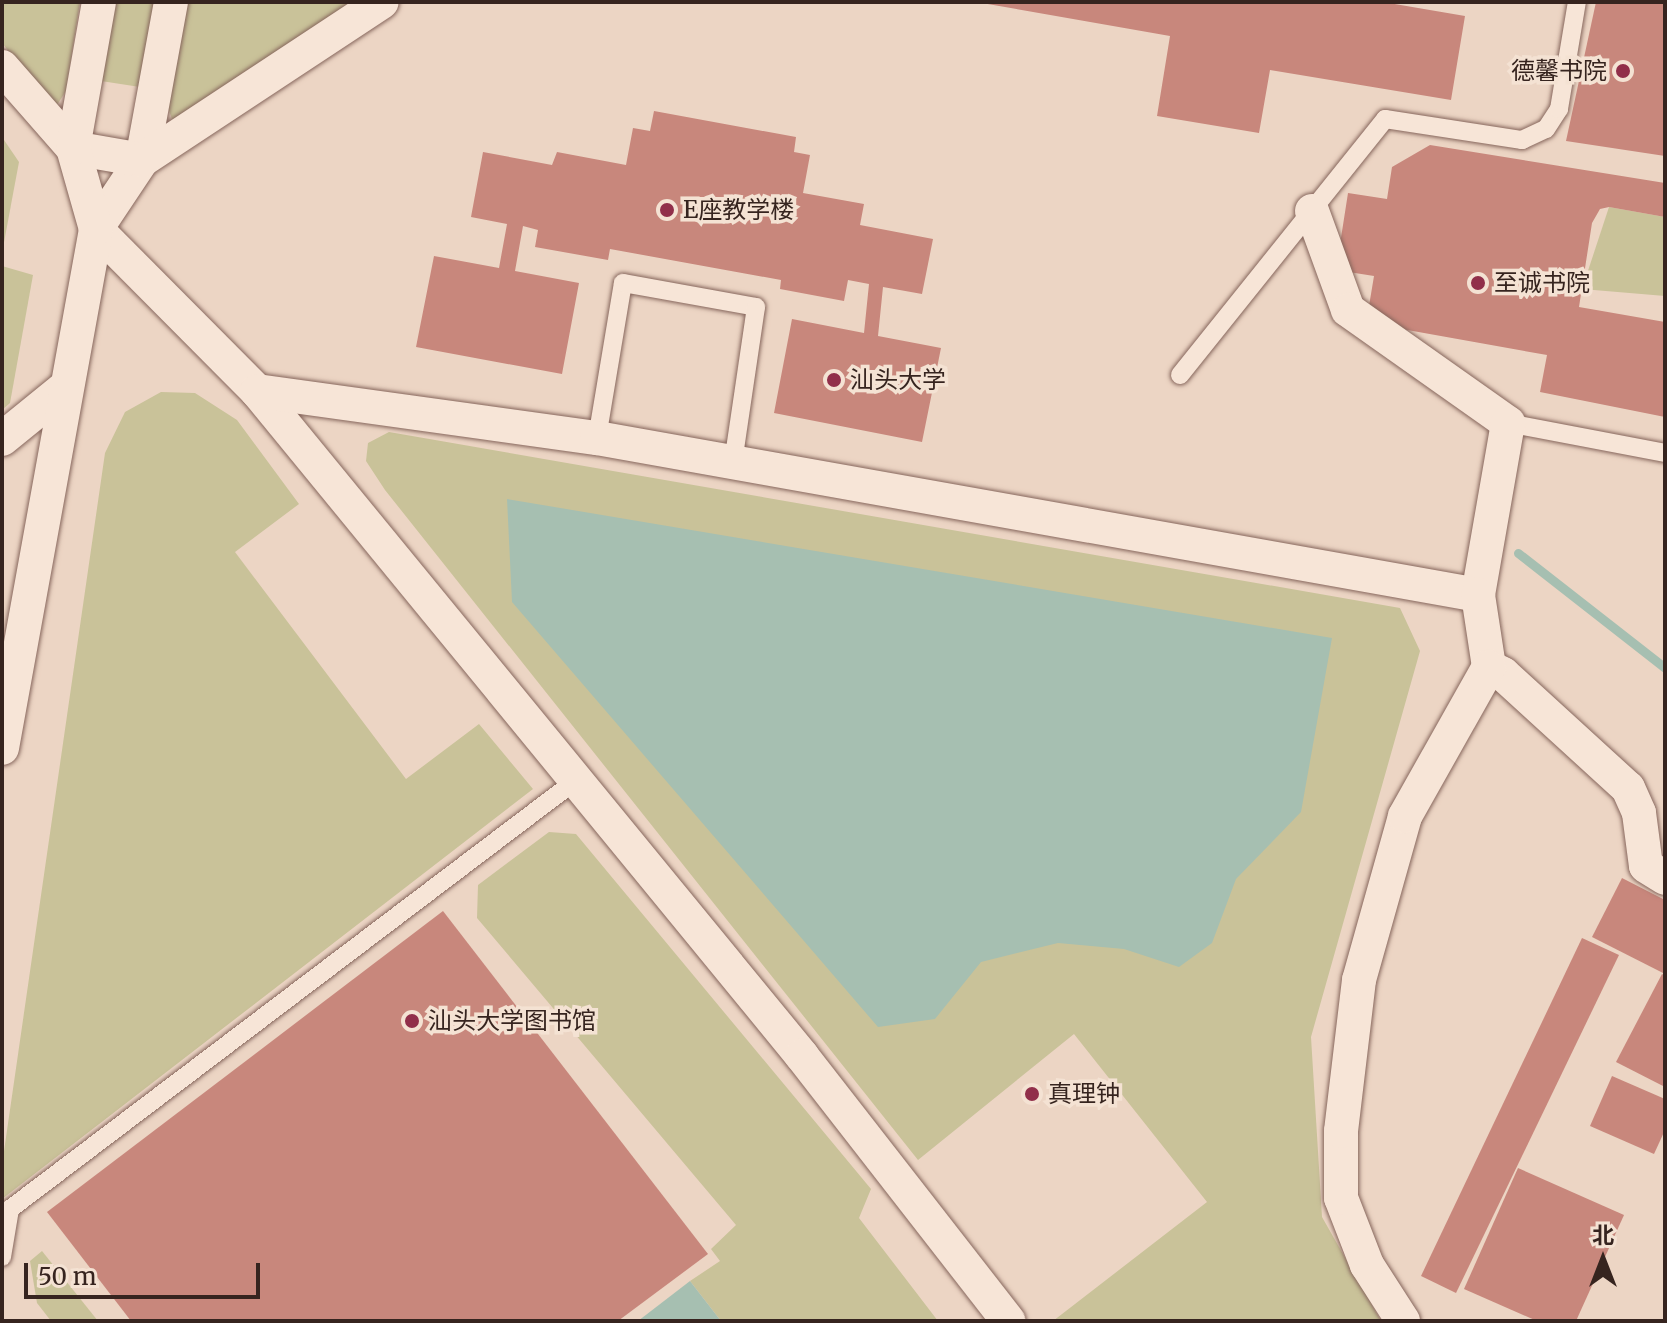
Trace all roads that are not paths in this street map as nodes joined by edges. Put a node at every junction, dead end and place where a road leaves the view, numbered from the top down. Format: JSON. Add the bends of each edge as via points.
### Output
{"nodes":[{"id":1,"x":99,"y":2,"type":"edge"},
{"id":2,"x":171,"y":2,"type":"edge"},
{"id":3,"x":382,"y":2,"type":"edge"},
{"id":4,"x":1577,"y":2,"type":"edge"},
{"id":5,"x":8,"y":80,"type":"edge"},
{"id":6,"x":73,"y":148,"type":"junction"},
{"id":7,"x":142,"y":160,"type":"junction"},
{"id":8,"x":1312,"y":211,"type":"junction"},
{"id":9,"x":96,"y":229,"type":"junction"},
{"id":10,"x":1180,"y":375,"type":"dead end"},
{"id":11,"x":66,"y":387,"type":"junction"},
{"id":12,"x":257,"y":391,"type":"junction"},
{"id":13,"x":1508,"y":423,"type":"junction"},
{"id":14,"x":597,"y":438,"type":"junction"},
{"id":15,"x":2,"y":439,"type":"edge"},
{"id":16,"x":1665,"y":453,"type":"edge"},
{"id":17,"x":733,"y":463,"type":"junction"},
{"id":18,"x":1478,"y":595,"type":"junction"},
{"id":19,"x":1489,"y":667,"type":"junction"},
{"id":20,"x":2,"y":748,"type":"edge"},
{"id":21,"x":575,"y":781,"type":"junction"},
{"id":22,"x":1665,"y":878,"type":"edge"},
{"id":23,"x":2,"y":1257,"type":"edge"},
{"id":24,"x":1008,"y":1321,"type":"edge"},
{"id":25,"x":1403,"y":1321,"type":"edge"}],
"edges":[{"from":1,"to":6,"type":"street"},
{"from":2,"to":7,"type":"street"},
{"from":3,"to":7,"type":"street"},
{"from":4,"to":8,"type":"lane","via":[[1559,109],[1546,129],[1522,140],[1385,119]]},
{"from":5,"to":6,"type":"street"},
{"from":6,"to":7,"type":"street"},
{"from":6,"to":9,"type":"street"},
{"from":7,"to":9,"type":"street"},
{"from":8,"to":10,"type":"lane"},
{"from":8,"to":13,"type":"street","via":[[1348,310]]},
{"from":9,"to":11,"type":"street"},
{"from":9,"to":12,"type":"street"},
{"from":11,"to":15,"type":"street"},
{"from":11,"to":20,"type":"street"},
{"from":12,"to":14,"type":"street"},
{"from":12,"to":21,"type":"street"},
{"from":13,"to":16,"type":"lane"},
{"from":13,"to":18,"type":"street"},
{"from":14,"to":17,"type":"street"},
{"from":14,"to":17,"type":"lane","via":[[623,283],[741,304],[756,307]]},
{"from":17,"to":18,"type":"street"},
{"from":18,"to":19,"type":"street"},
{"from":19,"to":22,"type":"street","via":[[1628,788],[1639,813],[1646,866]]},
{"from":19,"to":25,"type":"street","via":[[1405,816],[1359,980],[1341,1131],[1341,1198],[1367,1265]]},
{"from":21,"to":23,"type":"lane","via":[[10,1209]]},
{"from":21,"to":24,"type":"street","via":[[802,1056]]}]}
